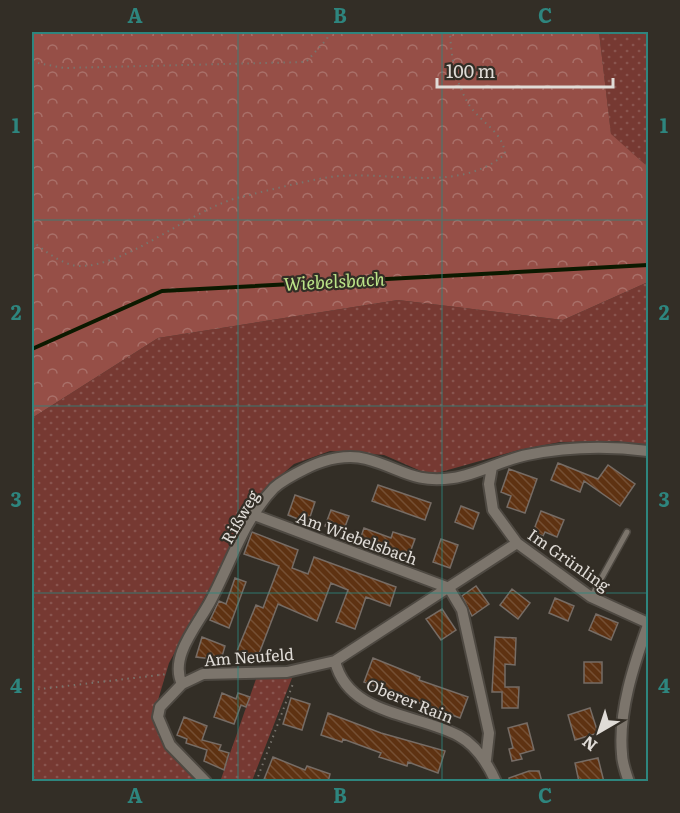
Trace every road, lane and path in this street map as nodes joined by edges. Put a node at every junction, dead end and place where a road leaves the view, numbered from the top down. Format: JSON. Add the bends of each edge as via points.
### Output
{"nodes":[{"id":1,"x":329,"y":32,"type":"edge"},
{"id":2,"x":450,"y":32,"type":"edge"},
{"id":3,"x":32,"y":62,"type":"edge"},
{"id":4,"x":32,"y":242,"type":"edge"},
{"id":5,"x":648,"y":451,"type":"edge"},
{"id":6,"x":492,"y":467,"type":"junction"},
{"id":7,"x":254,"y":515,"type":"junction"},
{"id":8,"x":627,"y":532,"type":"dead end"},
{"id":9,"x":517,"y":543,"type":"junction"},
{"id":10,"x":449,"y":588,"type":"junction"},
{"id":11,"x":591,"y":597,"type":"junction"},
{"id":12,"x":648,"y":624,"type":"edge"},
{"id":13,"x":334,"y":662,"type":"junction"},
{"id":14,"x":298,"y":670,"type":"junction"},
{"id":15,"x":180,"y":679,"type":"junction"},
{"id":16,"x":32,"y":690,"type":"edge"},
{"id":17,"x":486,"y":760,"type":"junction"},
{"id":18,"x":206,"y":782,"type":"edge"},
{"id":19,"x":256,"y":782,"type":"edge"},
{"id":20,"x":496,"y":782,"type":"edge"},
{"id":21,"x":628,"y":782,"type":"edge"}],
"edges":[{"from":1,"to":3,"type":"path","via":[[306,62],[64,68]]},
{"from":2,"to":4,"type":"path","via":[[451,60],[469,104],[504,143],[505,154],[492,165],[466,175],[331,177],[232,199],[104,263],[78,266],[56,258]]},
{"from":5,"to":6,"type":"street","name":"Rißweg","via":[[560,450],[526,455]]},
{"from":6,"to":7,"type":"street","name":"Rißweg","via":[[454,478],[429,480],[366,459],[321,461],[276,487]]},
{"from":6,"to":9,"type":"street","name":"Im Grünling","via":[[489,484],[493,510]]},
{"from":7,"to":10,"type":"street","name":"Am Wiebelsbach"},
{"from":7,"to":15,"type":"street","name":"Rißweg","via":[[184,647]]},
{"from":8,"to":11,"type":"lane"},
{"from":9,"to":10,"type":"street","name":"Am Neufeld"},
{"from":9,"to":11,"type":"street","name":"Im Grünling"},
{"from":10,"to":13,"type":"street","name":"Am Neufeld"},
{"from":10,"to":17,"type":"street","name":"Oberer Rain","via":[[462,610],[489,733]]},
{"from":11,"to":12,"type":"street","name":"Im Grünling"},
{"from":12,"to":21,"type":"street","via":[[623,728],[622,755]]},
{"from":13,"to":14,"type":"street","name":"Am Neufeld"},
{"from":13,"to":17,"type":"street","name":"Oberer Rain","via":[[350,692],[379,707],[460,736]]},
{"from":14,"to":15,"type":"street","name":"Am Neufeld","via":[[203,674]]},
{"from":14,"to":19,"type":"path"},
{"from":15,"to":16,"type":"path"},
{"from":15,"to":18,"type":"street","name":"Am Neufeld","via":[[160,706],[158,717],[170,745]]},
{"from":17,"to":20,"type":"street","name":"Oberer Rain"}]}
